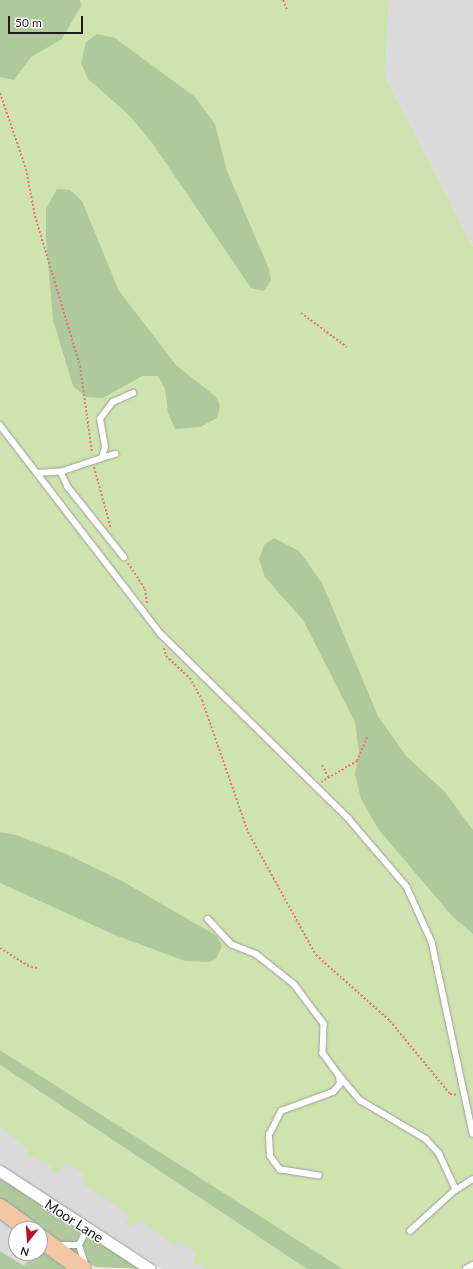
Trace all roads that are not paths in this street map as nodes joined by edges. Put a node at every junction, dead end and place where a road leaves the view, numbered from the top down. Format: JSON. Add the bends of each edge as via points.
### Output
{"nodes":[{"id":1,"x":133,"y":393,"type":"dead end"},
{"id":2,"x":0,"y":425,"type":"edge"},
{"id":3,"x":115,"y":454,"type":"dead end"},
{"id":4,"x":102,"y":458,"type":"junction"},
{"id":5,"x":61,"y":472,"type":"junction"},
{"id":6,"x":37,"y":473,"type":"junction"},
{"id":7,"x":124,"y":557,"type":"road end"},
{"id":8,"x":208,"y":919,"type":"dead end"},
{"id":9,"x":339,"y":1075,"type":"junction"},
{"id":10,"x":473,"y":1134,"type":"edge"},
{"id":11,"x":0,"y":1171,"type":"edge"},
{"id":12,"x":318,"y":1176,"type":"dead end"},
{"id":13,"x":473,"y":1179,"type":"edge"},
{"id":14,"x":456,"y":1189,"type":"junction"},
{"id":15,"x":0,"y":1208,"type":"edge"},
{"id":16,"x":18,"y":1221,"type":"edge"},
{"id":17,"x":87,"y":1229,"type":"junction"},
{"id":18,"x":410,"y":1231,"type":"dead end"},
{"id":19,"x":48,"y":1242,"type":"edge"},
{"id":20,"x":48,"y":1244,"type":"edge"},
{"id":21,"x":79,"y":1245,"type":"junction"},
{"id":22,"x":473,"y":1266,"type":"edge"},
{"id":23,"x":82,"y":1269,"type":"edge"},
{"id":24,"x":87,"y":1269,"type":"edge"},
{"id":25,"x":150,"y":1269,"type":"edge"},
{"id":26,"x":466,"y":1269,"type":"edge"}],
"edges":[{"from":1,"to":4,"type":"lane","via":[[113,402],[100,419],[105,447]]},
{"from":2,"to":6,"type":"lane"},
{"from":3,"to":4,"type":"lane"},
{"from":4,"to":5,"type":"lane"},
{"from":5,"to":6,"type":"lane"},
{"from":5,"to":7,"type":"lane","via":[[68,487]]},
{"from":6,"to":10,"type":"lane","via":[[161,634],[349,819],[407,887],[432,942]]},
{"from":8,"to":9,"type":"lane","via":[[231,944],[256,954],[294,984],[324,1024],[324,1053]]},
{"from":9,"to":12,"type":"lane","via":[[340,1084],[333,1092],[281,1111],[269,1135],[270,1156],[280,1170]]},
{"from":9,"to":14,"type":"lane","via":[[360,1100],[426,1139],[438,1153]]},
{"from":11,"to":17,"type":"street","name":"Moor Lane"},
{"from":13,"to":14,"type":"lane"},
{"from":14,"to":18,"type":"lane"},
{"from":15,"to":16,"type":"main road"},
{"from":17,"to":21,"type":"lane"},
{"from":17,"to":25,"type":"street","name":"Moor Lane"},
{"from":19,"to":21,"type":"lane"},
{"from":20,"to":23,"type":"main road"},
{"from":21,"to":24,"type":"lane"},
{"from":22,"to":26,"type":"lane"}]}
